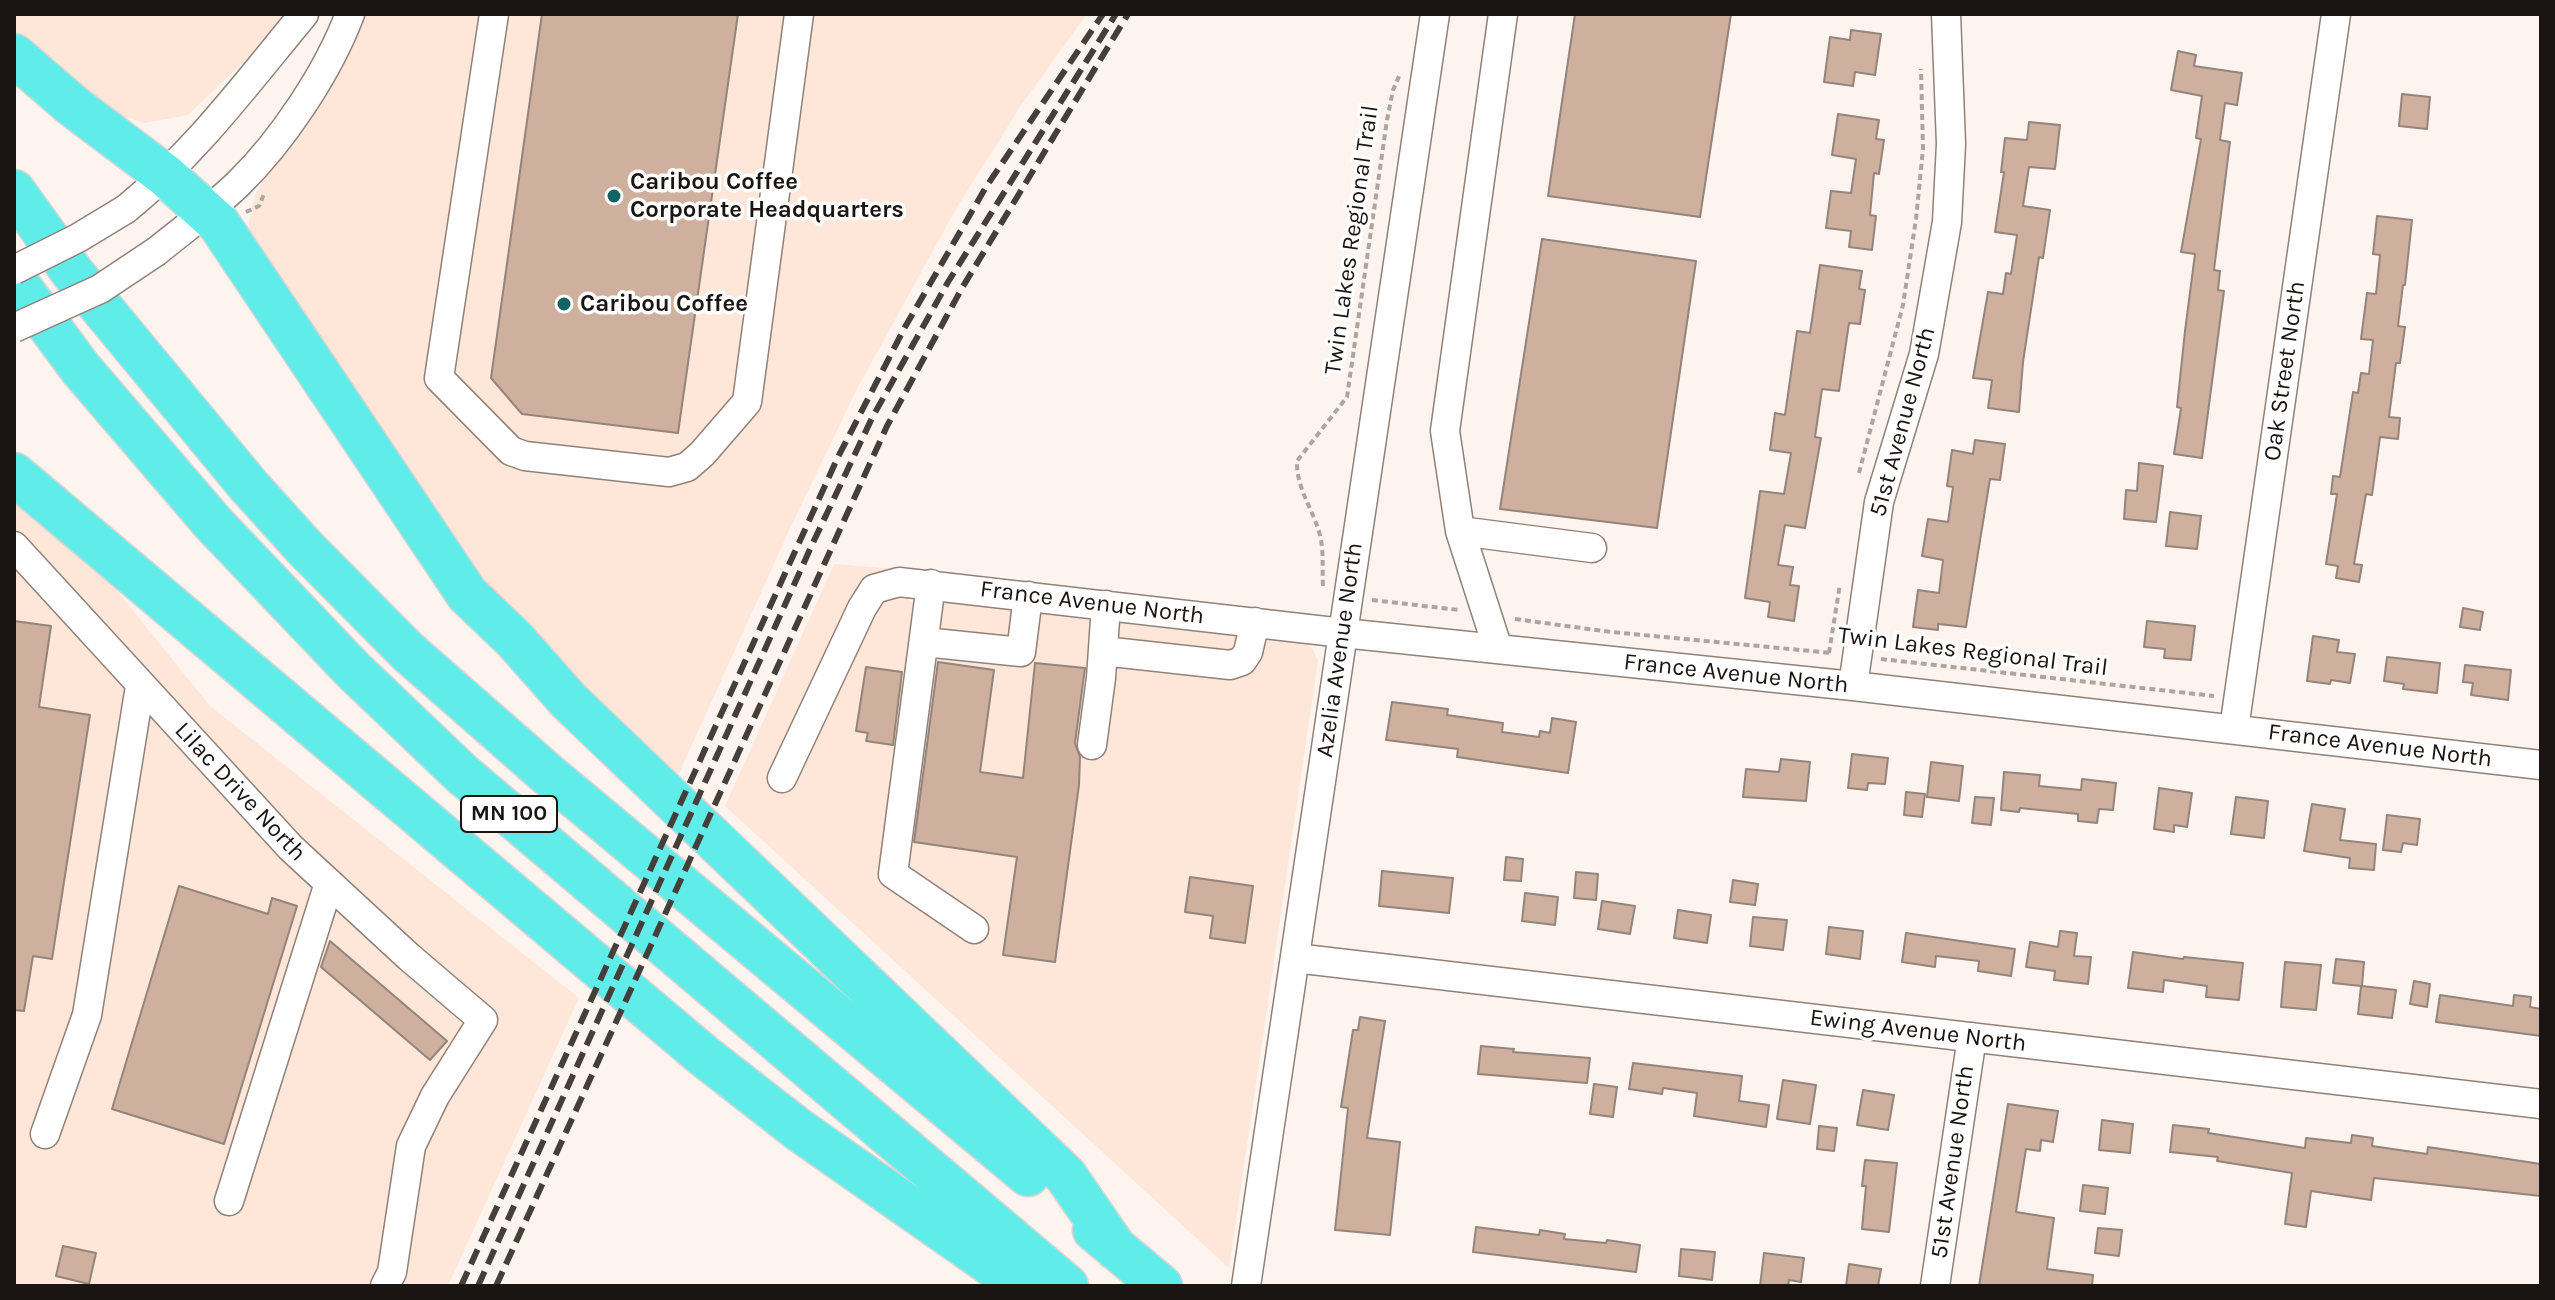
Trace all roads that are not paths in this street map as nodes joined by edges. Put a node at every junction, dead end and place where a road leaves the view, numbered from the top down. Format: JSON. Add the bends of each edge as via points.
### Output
{"nodes":[{"id":1,"x":304,"y":14,"type":"edge"},
{"id":2,"x":350,"y":14,"type":"edge"},
{"id":3,"x":494,"y":14,"type":"edge"},
{"id":4,"x":799,"y":14,"type":"edge"},
{"id":5,"x":1435,"y":14,"type":"edge"},
{"id":6,"x":1503,"y":14,"type":"edge"},
{"id":7,"x":1946,"y":14,"type":"edge"},
{"id":8,"x":2336,"y":14,"type":"edge"},
{"id":9,"x":14,"y":55,"type":"edge"},
{"id":10,"x":166,"y":176,"type":"junction"},
{"id":11,"x":14,"y":191,"type":"edge"},
{"id":12,"x":207,"y":211,"type":"junction"},
{"id":13,"x":14,"y":270,"type":"edge"},
{"id":14,"x":14,"y":279,"type":"edge"},
{"id":15,"x":14,"y":328,"type":"edge"},
{"id":16,"x":14,"y":474,"type":"edge"},
{"id":17,"x":1460,"y":531,"type":"junction"},
{"id":18,"x":14,"y":546,"type":"edge"},
{"id":19,"x":1592,"y":548,"type":"dead end"},
{"id":20,"x":931,"y":584,"type":"junction"},
{"id":21,"x":1028,"y":596,"type":"junction"},
{"id":22,"x":1106,"y":605,"type":"junction"},
{"id":23,"x":1179,"y":614,"type":"junction"},
{"id":24,"x":1255,"y":622,"type":"junction"},
{"id":25,"x":1343,"y":633,"type":"junction"},
{"id":26,"x":924,"y":642,"type":"junction"},
{"id":27,"x":1498,"y":649,"type":"junction"},
{"id":28,"x":1103,"y":651,"type":"junction"},
{"id":29,"x":1173,"y":659,"type":"junction"},
{"id":30,"x":140,"y":686,"type":"junction"},
{"id":31,"x":1853,"y":686,"type":"junction"},
{"id":32,"x":2234,"y":729,"type":"junction"},
{"id":33,"x":1092,"y":745,"type":"dead end"},
{"id":34,"x":2541,"y":765,"type":"edge"},
{"id":35,"x":782,"y":778,"type":"dead end"},
{"id":36,"x":329,"y":883,"type":"junction"},
{"id":37,"x":974,"y":929,"type":"dead end"},
{"id":38,"x":1295,"y":958,"type":"junction"},
{"id":39,"x":1972,"y":1037,"type":"junction"},
{"id":40,"x":2541,"y":1104,"type":"edge"},
{"id":41,"x":45,"y":1134,"type":"dead end"},
{"id":42,"x":229,"y":1201,"type":"dead end"},
{"id":43,"x":1116,"y":1249,"type":"junction"},
{"id":44,"x":385,"y":1286,"type":"edge"},
{"id":45,"x":1022,"y":1286,"type":"edge"},
{"id":46,"x":1067,"y":1286,"type":"edge"},
{"id":47,"x":1161,"y":1286,"type":"edge"},
{"id":48,"x":1246,"y":1286,"type":"edge"},
{"id":49,"x":1935,"y":1286,"type":"edge"}],
"edges":[{"from":1,"to":10,"type":"street"},
{"from":2,"to":12,"type":"street","via":[[297,111],[253,167]]},
{"from":3,"to":4,"type":"street","via":[[439,378],[511,451],[669,472],[687,467],[702,454],[747,402]]},
{"from":5,"to":25,"type":"street","name":"Azelia Avenue North"},
{"from":6,"to":17,"type":"street","via":[[1445,431]]},
{"from":7,"to":31,"type":"street","name":"51st Avenue North","via":[[1951,144],[1947,222],[1924,354],[1879,502],[1843,654]]},
{"from":8,"to":32,"type":"street","name":"Oak Street North"},
{"from":9,"to":10,"type":"highway"},
{"from":10,"to":12,"type":"highway"},
{"from":10,"to":13,"type":"street","bridge":true,"via":[[126,209]]},
{"from":11,"to":43,"type":"highway","number":"MN 100","via":[[72,272],[238,473],[407,651]]},
{"from":12,"to":15,"type":"street","bridge":true,"via":[[100,289]]},
{"from":12,"to":43,"type":"highway","via":[[248,264],[467,594],[569,701],[1066,1176]]},
{"from":14,"to":46,"type":"highway","number":"MN 100","via":[[81,369],[213,523],[374,690],[462,774]]},
{"from":16,"to":45,"type":"highway","via":[[704,1056],[799,1130]]},
{"from":17,"to":19,"type":"street"},
{"from":17,"to":27,"type":"street"},
{"from":18,"to":30,"type":"street","name":"Lilac Drive North"},
{"from":20,"to":21,"type":"street","name":"France Avenue North"},
{"from":20,"to":26,"type":"street"},
{"from":20,"to":35,"type":"street","name":"France Avenue North","via":[[899,582],[874,589]]},
{"from":21,"to":22,"type":"street","name":"France Avenue North"},
{"from":21,"to":26,"type":"street","via":[[1021,652]]},
{"from":22,"to":23,"type":"street","name":"France Avenue North"},
{"from":22,"to":28,"type":"street"},
{"from":23,"to":24,"type":"street","name":"France Avenue North"},
{"from":23,"to":29,"type":"street"},
{"from":24,"to":25,"type":"street","name":"France Avenue North"},
{"from":24,"to":29,"type":"street","via":[[1242,661],[1230,665]]},
{"from":25,"to":27,"type":"street","name":"France Avenue North"},
{"from":25,"to":38,"type":"street","name":"Azelia Avenue North"},
{"from":26,"to":37,"type":"street","via":[[893,874]]},
{"from":27,"to":31,"type":"street","name":"France Avenue North"},
{"from":28,"to":29,"type":"street"},
{"from":28,"to":33,"type":"street"},
{"from":30,"to":36,"type":"street","name":"Lilac Drive North"},
{"from":30,"to":41,"type":"street","via":[[87,1015]]},
{"from":31,"to":32,"type":"street","name":"France Avenue North"},
{"from":32,"to":34,"type":"street","name":"France Avenue North"},
{"from":36,"to":42,"type":"street"},
{"from":36,"to":44,"type":"street","name":"Lilac Drive North","via":[[483,1020],[411,1146],[392,1272]]},
{"from":38,"to":39,"type":"street","name":"Ewing Avenue North"},
{"from":38,"to":48,"type":"street","name":"Azelia Avenue North"},
{"from":39,"to":40,"type":"street","name":"Ewing Avenue North"},
{"from":39,"to":49,"type":"street","name":"51st Avenue North"},
{"from":43,"to":47,"type":"highway","number":"MN 100"}]}
